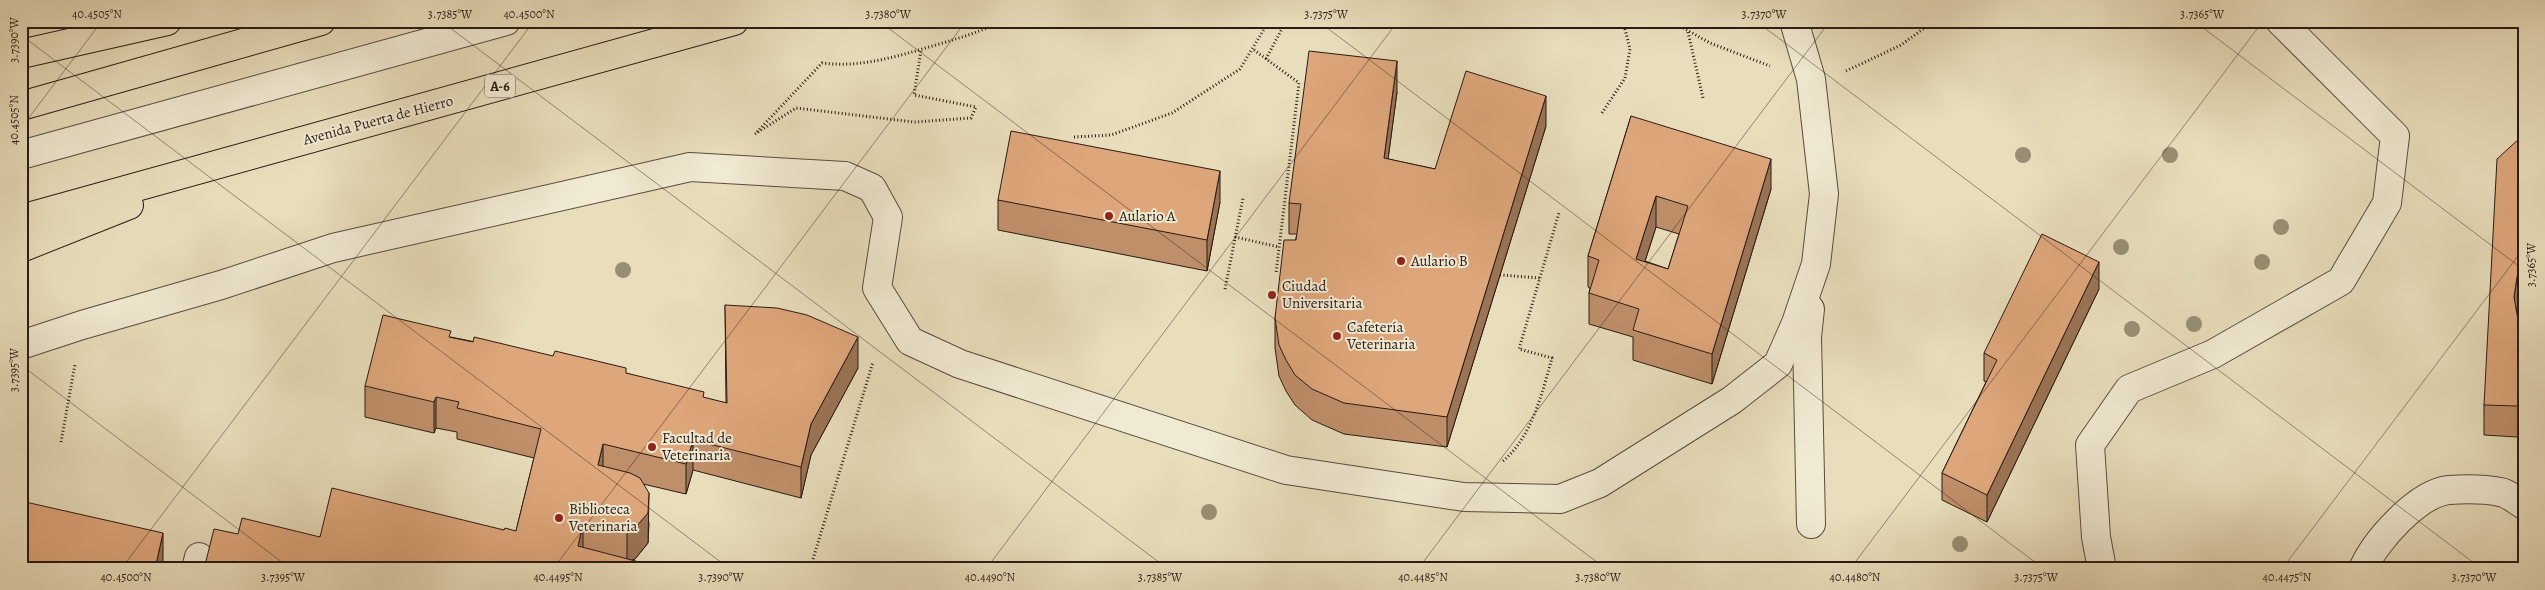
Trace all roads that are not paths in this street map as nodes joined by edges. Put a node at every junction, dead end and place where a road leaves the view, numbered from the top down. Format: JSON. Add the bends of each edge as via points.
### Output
{"nodes":[{"id":1,"x":168,"y":21,"type":"edge"},
{"id":2,"x":322,"y":21,"type":"edge"},
{"id":3,"x":506,"y":21,"type":"edge"},
{"id":4,"x":734,"y":21,"type":"edge"},
{"id":5,"x":1794,"y":21,"type":"edge"},
{"id":6,"x":2280,"y":21,"type":"edge"},
{"id":7,"x":21,"y":54,"type":"edge"},
{"id":8,"x":21,"y":106,"type":"edge"},
{"id":9,"x":266,"y":151,"type":"junction"},
{"id":10,"x":21,"y":155,"type":"edge"},
{"id":11,"x":21,"y":219,"type":"edge"},
{"id":12,"x":21,"y":248,"type":"edge"},
{"id":13,"x":1816,"y":264,"type":"junction"},
{"id":14,"x":21,"y":345,"type":"edge"},
{"id":15,"x":2524,"y":505,"type":"edge"},
{"id":16,"x":1811,"y":524,"type":"dead end"},
{"id":17,"x":2102,"y":569,"type":"edge"},
{"id":18,"x":2363,"y":569,"type":"edge"}],
"edges":[{"from":1,"to":7,"type":"highway"},
{"from":2,"to":8,"type":"highway"},
{"from":3,"to":10,"type":"street"},
{"from":4,"to":9,"type":"highway","name":"Avenida Puerta de Hierro","number":"A-6"},
{"from":5,"to":13,"type":"street","via":[[1811,79],[1824,194]]},
{"from":6,"to":17,"type":"street","via":[[2395,136],[2387,203],[2341,281],[2213,354],[2129,388],[2090,445],[2096,537]]},
{"from":9,"to":11,"type":"highway","name":"Avenida Puerta de Hierro","number":"A-6"},
{"from":9,"to":12,"type":"highway"},
{"from":13,"to":14,"type":"street","via":[[1778,364],[1732,400],[1608,478],[1560,499],[1464,497],[1286,470],[960,364],[910,341],[877,288],[888,216],[872,188],[845,176],[690,167],[348,244]]},
{"from":13,"to":16,"type":"street","via":[[1807,337]]},
{"from":15,"to":18,"type":"street","via":[[2502,492],[2448,490],[2418,503],[2394,524]]}]}
